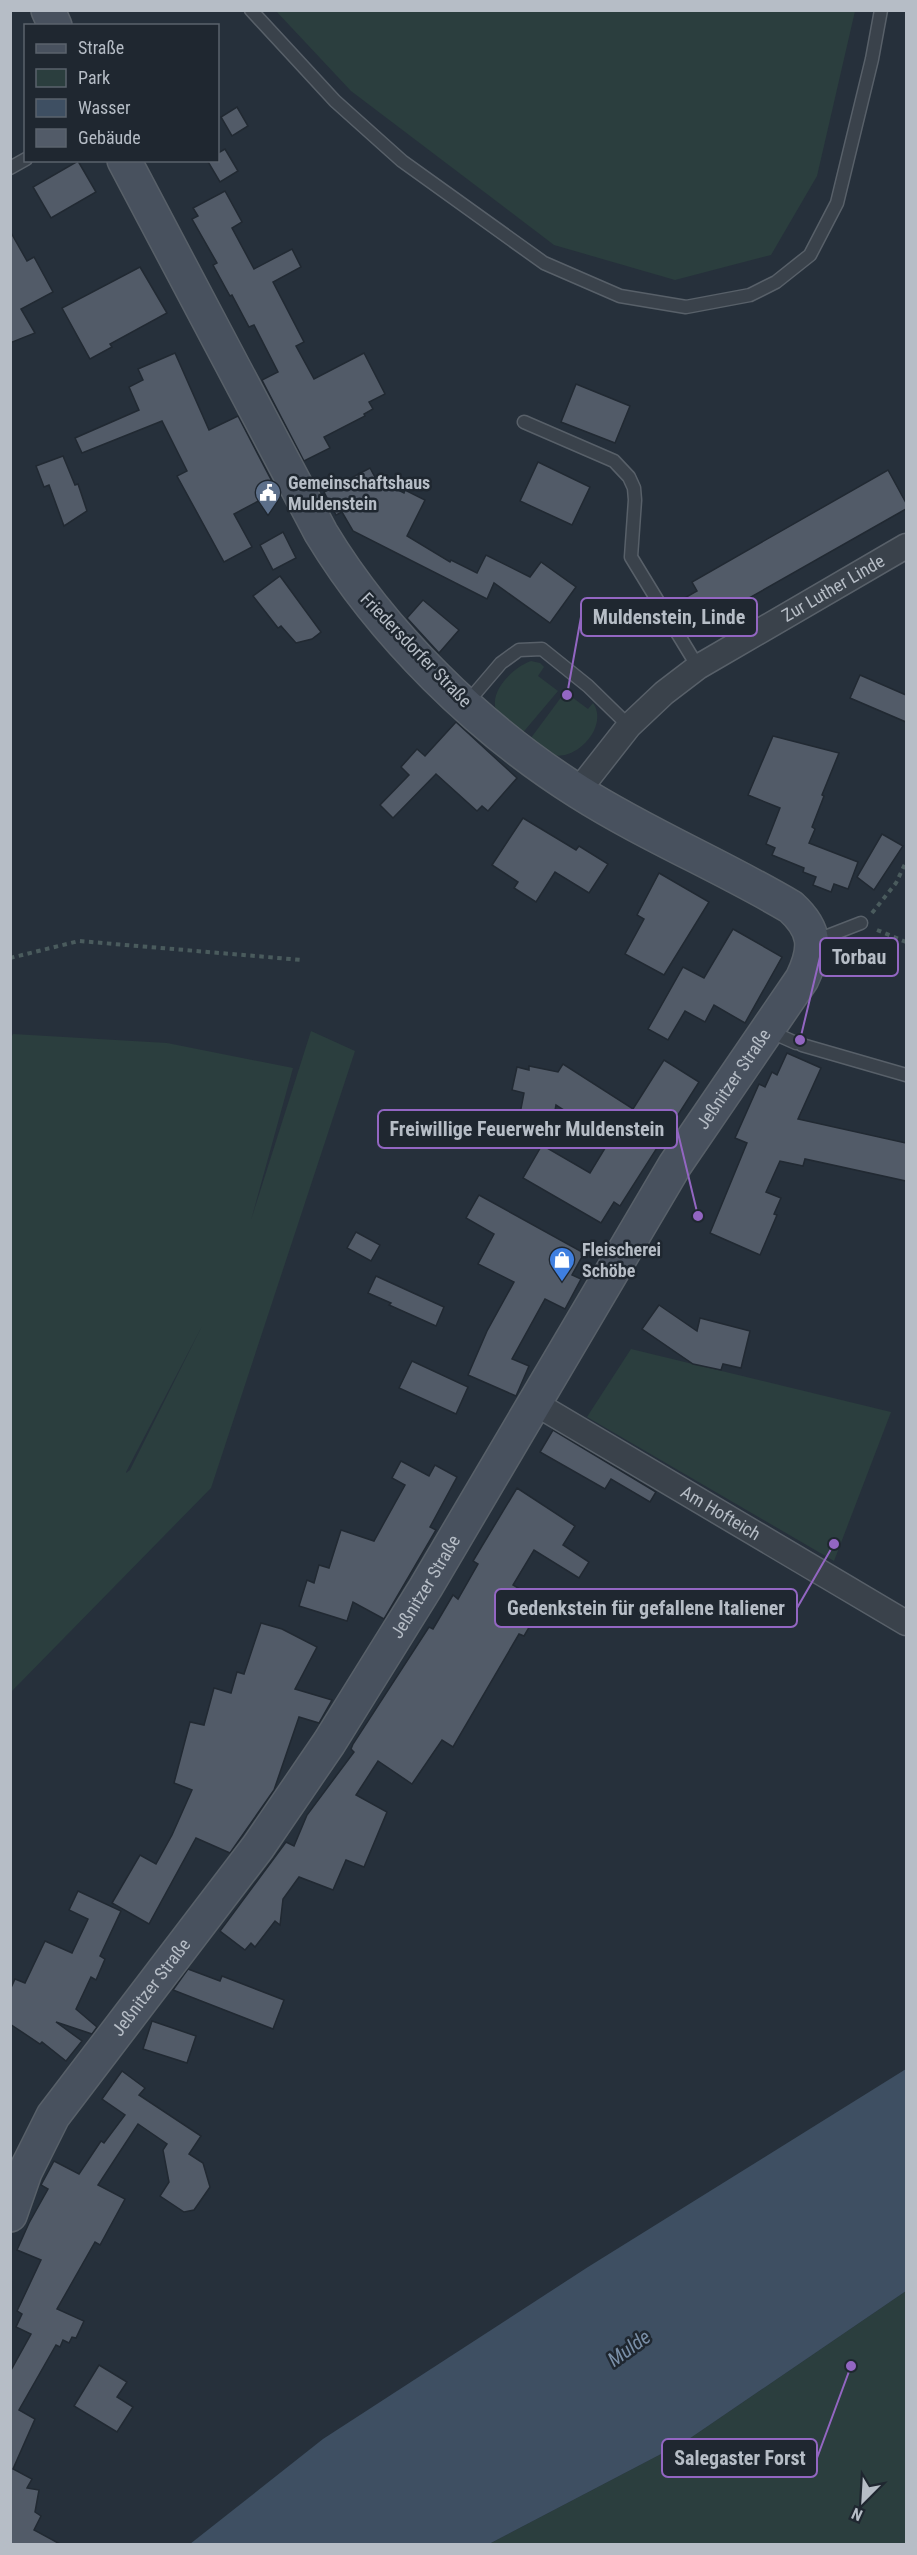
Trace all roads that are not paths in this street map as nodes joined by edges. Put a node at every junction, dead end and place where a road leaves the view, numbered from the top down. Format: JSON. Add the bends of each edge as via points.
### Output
{"nodes":[{"id":1,"x":48,"y":10,"type":"edge"},
{"id":2,"x":251,"y":10,"type":"edge"},
{"id":3,"x":881,"y":10,"type":"edge"},
{"id":4,"x":54,"y":24,"type":"edge"},
{"id":5,"x":24,"y":160,"type":"edge"},
{"id":6,"x":124,"y":162,"type":"edge"},
{"id":7,"x":10,"y":168,"type":"edge"},
{"id":8,"x":524,"y":422,"type":"dead end"},
{"id":9,"x":906,"y":546,"type":"edge"},
{"id":10,"x":698,"y":667,"type":"junction"},
{"id":11,"x":466,"y":704,"type":"junction"},
{"id":12,"x":629,"y":726,"type":"junction"},
{"id":13,"x":578,"y":792,"type":"junction"},
{"id":14,"x":861,"y":923,"type":"road end"},
{"id":15,"x":812,"y":942,"type":"junction"},
{"id":16,"x":789,"y":1039,"type":"junction"},
{"id":17,"x":906,"y":1075,"type":"edge"},
{"id":18,"x":533,"y":1402,"type":"junction"},
{"id":19,"x":906,"y":1623,"type":"edge"},
{"id":20,"x":12,"y":2205,"type":"edge"}],
"edges":[{"from":1,"to":4,"type":"main road"},
{"from":2,"to":3,"type":"lane","via":[[335,101],[402,161],[544,263],[620,296],[686,307],[750,295],[776,282],[810,255],[837,203]]},
{"from":5,"to":7,"type":"lane"},
{"from":6,"to":11,"type":"main road","name":"Friedersdorfer Straße","via":[[338,562],[374,610]]},
{"from":8,"to":10,"type":"lane","via":[[614,461],[629,477],[635,500],[631,557]]},
{"from":9,"to":10,"type":"street","name":"Zur Luther Linde"},
{"from":10,"to":12,"type":"street","name":"Zur Luther Linde"},
{"from":11,"to":12,"type":"lane","via":[[501,663],[519,651],[542,650],[588,686]]},
{"from":11,"to":13,"type":"main road","name":"Friedersdorfer Straße"},
{"from":12,"to":13,"type":"street","name":"Zur Luther Linde"},
{"from":13,"to":15,"type":"main road","name":"Friedersdorfer Straße","via":[[791,906],[809,925]]},
{"from":14,"to":15,"type":"lane"},
{"from":15,"to":16,"type":"main road","name":"Jeßnitzer Straße"},
{"from":16,"to":17,"type":"lane"},
{"from":16,"to":18,"type":"main road","name":"Jeßnitzer Straße","via":[[675,1165]]},
{"from":18,"to":19,"type":"street","name":"Am Hofteich"},
{"from":18,"to":20,"type":"main road","name":"Jeßnitzer Straße","via":[[432,1577],[329,1743],[258,1847],[53,2116]]}]}
